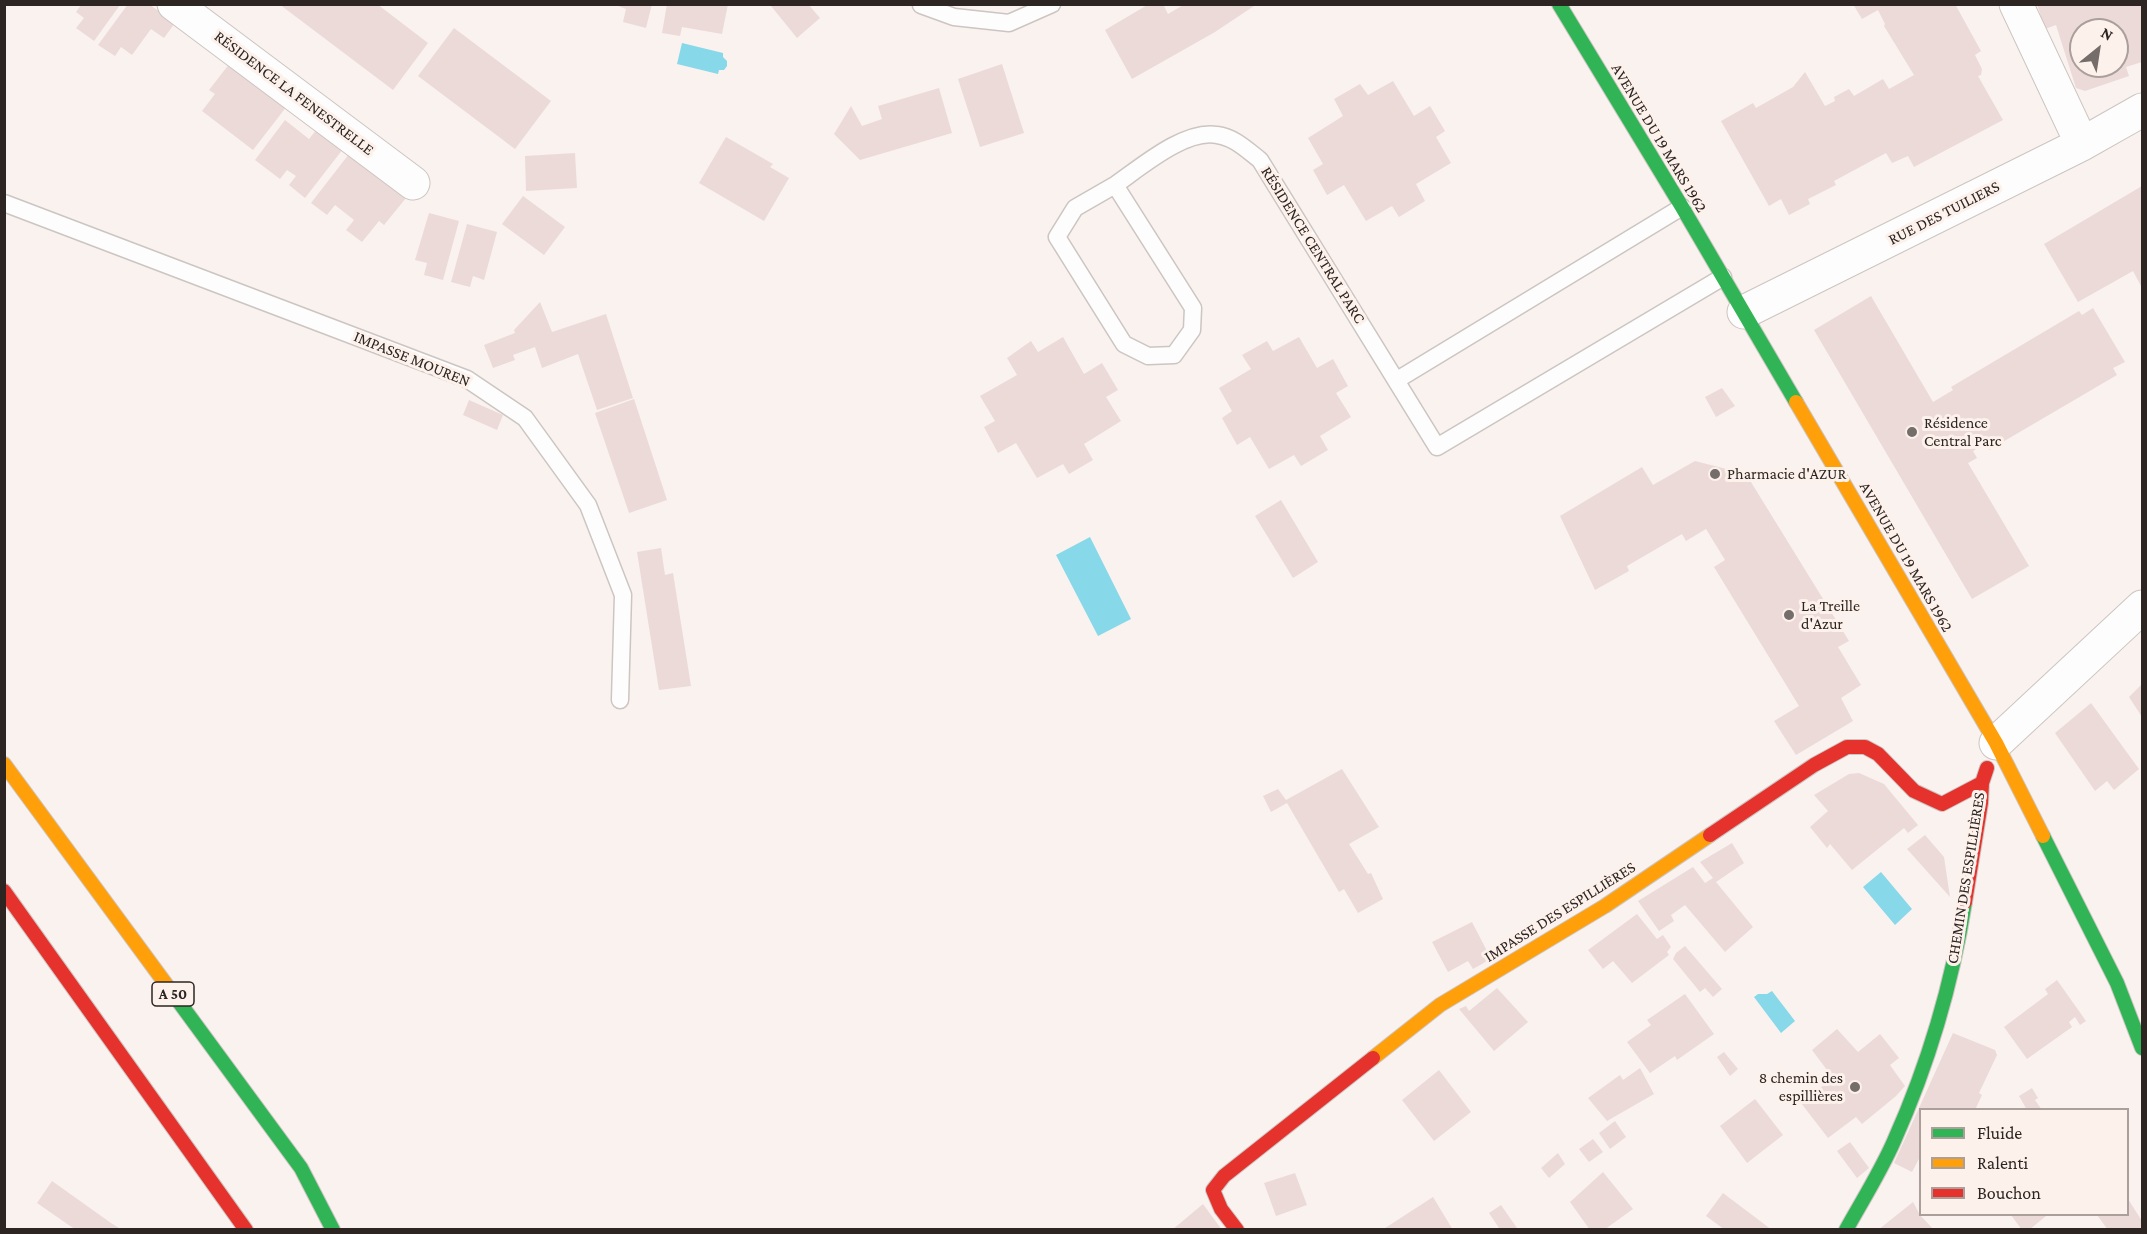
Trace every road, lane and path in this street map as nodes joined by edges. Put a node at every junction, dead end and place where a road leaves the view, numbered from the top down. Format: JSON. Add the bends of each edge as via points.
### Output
{"nodes":[{"id":1,"x":174,"y":4,"type":"edge"},
{"id":2,"x":1052,"y":4,"type":"edge"},
{"id":3,"x":1559,"y":4,"type":"edge"},
{"id":4,"x":2016,"y":4,"type":"edge"},
{"id":5,"x":921,"y":5,"type":"edge"},
{"id":6,"x":2142,"y":110,"type":"edge"},
{"id":7,"x":2082,"y":144,"type":"junction"},
{"id":8,"x":413,"y":183,"type":"dead end"},
{"id":9,"x":1115,"y":184,"type":"junction"},
{"id":10,"x":4,"y":203,"type":"edge"},
{"id":11,"x":1682,"y":207,"type":"junction"},
{"id":12,"x":1723,"y":277,"type":"junction"},
{"id":13,"x":1744,"y":312,"type":"junction"},
{"id":14,"x":1396,"y":380,"type":"junction"},
{"id":15,"x":2142,"y":607,"type":"edge"},
{"id":16,"x":620,"y":700,"type":"dead end"},
{"id":17,"x":1996,"y":743,"type":"junction"},
{"id":18,"x":4,"y":764,"type":"edge"},
{"id":19,"x":1982,"y":783,"type":"junction"},
{"id":20,"x":4,"y":891,"type":"edge"},
{"id":21,"x":2142,"y":1048,"type":"edge"},
{"id":22,"x":246,"y":1230,"type":"edge"},
{"id":23,"x":333,"y":1230,"type":"edge"},
{"id":24,"x":1237,"y":1230,"type":"edge"},
{"id":25,"x":1846,"y":1230,"type":"edge"}],
"edges":[{"from":1,"to":8,"type":"street","name":"RÉSIDENCE LA FENESTRELLE"},
{"from":2,"to":5,"type":"lane","via":[[1009,23],[954,17]]},
{"from":3,"to":11,"type":"main road","name":"AVENUE DU 19 MARS 1962"},
{"from":4,"to":7,"type":"street"},
{"from":6,"to":7,"type":"street","name":"RUE DES TUILIERS"},
{"from":7,"to":13,"type":"street","name":"RUE DES TUILIERS"},
{"from":9,"to":9,"type":"lane","name":"RÉSIDENCE CENTRAL PARC","via":[[1075,208],[1057,237],[1124,344],[1148,356],[1174,355],[1192,330],[1193,308]]},
{"from":9,"to":14,"type":"lane","name":"RÉSIDENCE CENTRAL PARC","via":[[1179,142],[1198,135],[1217,135],[1239,143],[1260,160]]},
{"from":10,"to":16,"type":"lane","name":"IMPASSE MOUREN","via":[[467,378],[525,417],[588,505],[623,595]]},
{"from":11,"to":12,"type":"main road","name":"AVENUE DU 19 MARS 1962"},
{"from":11,"to":14,"type":"lane"},
{"from":12,"to":13,"type":"main road","name":"AVENUE DU 19 MARS 1962"},
{"from":12,"to":14,"type":"lane","name":"RÉSIDENCE CENTRAL PARC","via":[[1437,447]]},
{"from":13,"to":17,"type":"main road","name":"AVENUE DU 19 MARS 1962"},
{"from":15,"to":17,"type":"street","name":"CHEMIN DES ESPILLIÈRES"},
{"from":17,"to":19,"type":"main road","name":"CHEMIN DES ESPILLIÈRES"},
{"from":17,"to":21,"type":"main road","name":"AVENUE DU 19 MARS 1962","via":[[2117,983]]},
{"from":18,"to":23,"type":"main road","number":"A 50","via":[[301,1168]]},
{"from":19,"to":24,"type":"main road","name":"IMPASSE DES ESPILLIÈRES","via":[[1942,804],[1914,791],[1878,754],[1865,747],[1847,747],[1814,765],[1605,906],[1440,1005],[1224,1176],[1213,1190]]},
{"from":19,"to":25,"type":"main road","name":"CHEMIN DES ESPILLIÈRES","via":[[1958,946],[1927,1057],[1893,1142]]},
{"from":20,"to":22,"type":"main road"}]}
